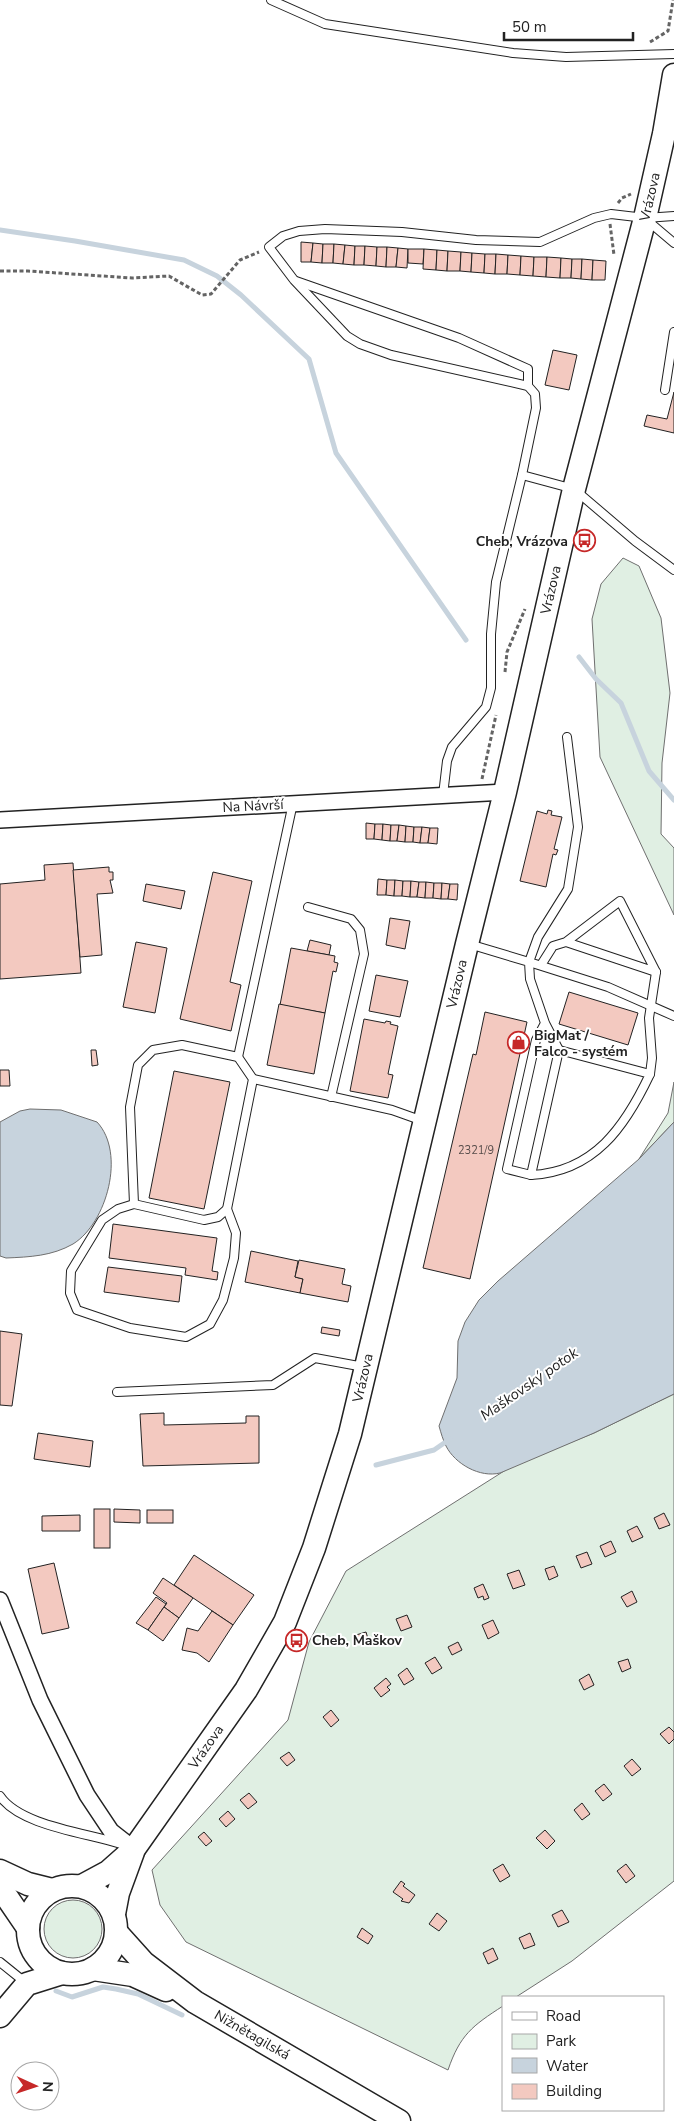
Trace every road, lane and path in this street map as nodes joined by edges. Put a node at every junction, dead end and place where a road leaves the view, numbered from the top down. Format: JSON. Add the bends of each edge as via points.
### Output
{"nodes":[{"id":1,"x":271,"y":0,"type":"edge"},
{"id":2,"x":674,"y":54,"type":"edge"},
{"id":3,"x":674,"y":75,"type":"edge"},
{"id":4,"x":674,"y":216,"type":"edge"},
{"id":5,"x":645,"y":218,"type":"junction"},
{"id":6,"x":674,"y":243,"type":"edge"},
{"id":7,"x":269,"y":248,"type":"junction"},
{"id":8,"x":0,"y":272,"type":"edge"},
{"id":9,"x":294,"y":280,"type":"junction"},
{"id":10,"x":674,"y":332,"type":"edge"},
{"id":11,"x":528,"y":386,"type":"junction"},
{"id":12,"x":665,"y":390,"type":"dead end"},
{"id":13,"x":522,"y":475,"type":"junction"},
{"id":14,"x":574,"y":489,"type":"junction"},
{"id":15,"x":674,"y":570,"type":"edge"},
{"id":16,"x":568,"y":737,"type":"dead end"},
{"id":17,"x":506,"y":792,"type":"junction"},
{"id":18,"x":443,"y":795,"type":"junction"},
{"id":19,"x":293,"y":803,"type":"junction"},
{"id":20,"x":0,"y":820,"type":"edge"},
{"id":21,"x":308,"y":908,"type":"dead end"},
{"id":22,"x":566,"y":942,"type":"junction"},
{"id":23,"x":467,"y":944,"type":"junction"},
{"id":24,"x":529,"y":962,"type":"junction"},
{"id":25,"x":541,"y":965,"type":"junction"},
{"id":26,"x":656,"y":972,"type":"junction"},
{"id":27,"x":652,"y":1005,"type":"junction"},
{"id":28,"x":674,"y":1016,"type":"edge"},
{"id":29,"x":545,"y":1023,"type":"junction"},
{"id":30,"x":558,"y":1050,"type":"junction"},
{"id":31,"x":238,"y":1057,"type":"junction"},
{"id":32,"x":650,"y":1074,"type":"junction"},
{"id":33,"x":253,"y":1079,"type":"junction"},
{"id":34,"x":331,"y":1097,"type":"junction"},
{"id":35,"x":425,"y":1121,"type":"junction"},
{"id":36,"x":531,"y":1175,"type":"junction"},
{"id":37,"x":134,"y":1204,"type":"junction"},
{"id":38,"x":227,"y":1209,"type":"junction"},
{"id":39,"x":366,"y":1368,"type":"junction"},
{"id":40,"x":117,"y":1392,"type":"dead end"},
{"id":41,"x":0,"y":1600,"type":"edge"},
{"id":42,"x":0,"y":1796,"type":"edge"},
{"id":43,"x":134,"y":1848,"type":"junction"},
{"id":44,"x":0,"y":1871,"type":"edge"},
{"id":45,"x":82,"y":1886,"type":"junction"},
{"id":46,"x":0,"y":1887,"type":"edge"},
{"id":47,"x":52,"y":1890,"type":"junction"},
{"id":48,"x":115,"y":1924,"type":"junction"},
{"id":49,"x":28,"y":1928,"type":"junction"},
{"id":50,"x":34,"y":1952,"type":"junction"},
{"id":51,"x":0,"y":1962,"type":"edge"},
{"id":52,"x":93,"y":1969,"type":"junction"},
{"id":53,"x":62,"y":1973,"type":"junction"},
{"id":54,"x":26,"y":1984,"type":"junction"},
{"id":55,"x":195,"y":2002,"type":"junction"},
{"id":56,"x":0,"y":2016,"type":"edge"},
{"id":57,"x":399,"y":2121,"type":"edge"}],
"edges":[{"from":1,"to":2,"type":"lane","via":[[325,24],[513,53],[566,57]]},
{"from":3,"to":5,"type":"street","name":"Vrázova"},
{"from":4,"to":5,"type":"lane"},
{"from":5,"to":6,"type":"lane"},
{"from":5,"to":7,"type":"lane","via":[[611,214],[594,218],[540,242],[325,229],[283,236]]},
{"from":5,"to":14,"type":"street","name":"Vrázova"},
{"from":7,"to":8,"type":"path","via":[[240,260],[211,294],[202,295],[169,276],[132,278]]},
{"from":7,"to":9,"type":"lane"},
{"from":9,"to":11,"type":"lane","via":[[347,336],[360,344],[391,355]]},
{"from":9,"to":11,"type":"lane","via":[[459,338],[528,369]]},
{"from":10,"to":12,"type":"lane"},
{"from":11,"to":13,"type":"lane","via":[[535,394],[536,408]]},
{"from":13,"to":14,"type":"lane"},
{"from":13,"to":18,"type":"lane","via":[[496,582],[491,634],[492,688],[486,707],[452,747]]},
{"from":14,"to":15,"type":"lane"},
{"from":14,"to":17,"type":"street","name":"Vrázova"},
{"from":16,"to":24,"type":"lane","via":[[578,827],[568,889],[538,937]]},
{"from":17,"to":18,"type":"street","name":"Na Návrší"},
{"from":17,"to":23,"type":"street","name":"Vrázova"},
{"from":18,"to":19,"type":"street","name":"Na Návrší"},
{"from":19,"to":20,"type":"street","name":"Na Návrší"},
{"from":19,"to":31,"type":"lane"},
{"from":21,"to":34,"type":"lane","via":[[351,919],[360,930],[364,954]]},
{"from":22,"to":25,"type":"lane","via":[[553,946]]},
{"from":22,"to":26,"type":"lane"},
{"from":22,"to":26,"type":"lane","via":[[620,902]]},
{"from":23,"to":24,"type":"lane"},
{"from":23,"to":35,"type":"street","name":"Vrázova"},
{"from":24,"to":25,"type":"lane"},
{"from":24,"to":29,"type":"lane","via":[[530,979]]},
{"from":25,"to":27,"type":"lane"},
{"from":26,"to":27,"type":"lane"},
{"from":27,"to":28,"type":"lane"},
{"from":27,"to":32,"type":"lane","via":[[649,1018]]},
{"from":29,"to":30,"type":"lane"},
{"from":29,"to":36,"type":"lane","via":[[536,1040],[507,1169]]},
{"from":30,"to":32,"type":"lane"},
{"from":30,"to":36,"type":"lane"},
{"from":31,"to":33,"type":"lane"},
{"from":31,"to":37,"type":"lane","via":[[182,1045],[154,1050],[138,1065],[130,1107]]},
{"from":32,"to":36,"type":"lane","via":[[634,1107],[606,1142],[584,1161],[564,1171]]},
{"from":33,"to":34,"type":"lane"},
{"from":33,"to":38,"type":"lane"},
{"from":34,"to":35,"type":"lane"},
{"from":35,"to":39,"type":"street","name":"Vrázova"},
{"from":37,"to":38,"type":"lane","via":[[204,1220],[218,1217]]},
{"from":37,"to":38,"type":"lane","via":[[118,1209],[102,1220],[71,1271],[70,1293],[77,1310],[130,1328],[186,1337],[210,1324],[223,1300],[234,1258],[236,1233]]},
{"from":39,"to":40,"type":"lane","via":[[315,1358],[273,1384]]},
{"from":39,"to":43,"type":"street","name":"Vrázova","via":[[350,1434],[314,1548],[285,1622],[246,1690]]},
{"from":41,"to":43,"type":"street","via":[[40,1700],[88,1795],[111,1831]]},
{"from":42,"to":43,"type":"lane","via":[[21,1814]]},
{"from":43,"to":45,"type":"street","name":"Vrázova","via":[[108,1872]]},
{"from":43,"to":48,"type":"street","via":[[118,1893]]},
{"from":44,"to":47,"type":"street","via":[[28,1884]]},
{"from":45,"to":47,"type":"street"},
{"from":45,"to":48,"type":"street","via":[[101,1896]]},
{"from":46,"to":49,"type":"street"},
{"from":47,"to":49,"type":"street","via":[[35,1906]]},
{"from":48,"to":52,"type":"street","via":[[109,1954]]},
{"from":48,"to":55,"type":"street","name":"Nižnětagilská","via":[[144,1963]]},
{"from":49,"to":50,"type":"street"},
{"from":50,"to":53,"type":"street","via":[[41,1962]]},
{"from":50,"to":54,"type":"street"},
{"from":51,"to":54,"type":"lane"},
{"from":52,"to":53,"type":"street","via":[[83,1973]]},
{"from":52,"to":55,"type":"street","via":[[132,1975]]},
{"from":53,"to":54,"type":"street"},
{"from":54,"to":56,"type":"street"},
{"from":55,"to":57,"type":"street","name":"Nižnětagilská"}]}
